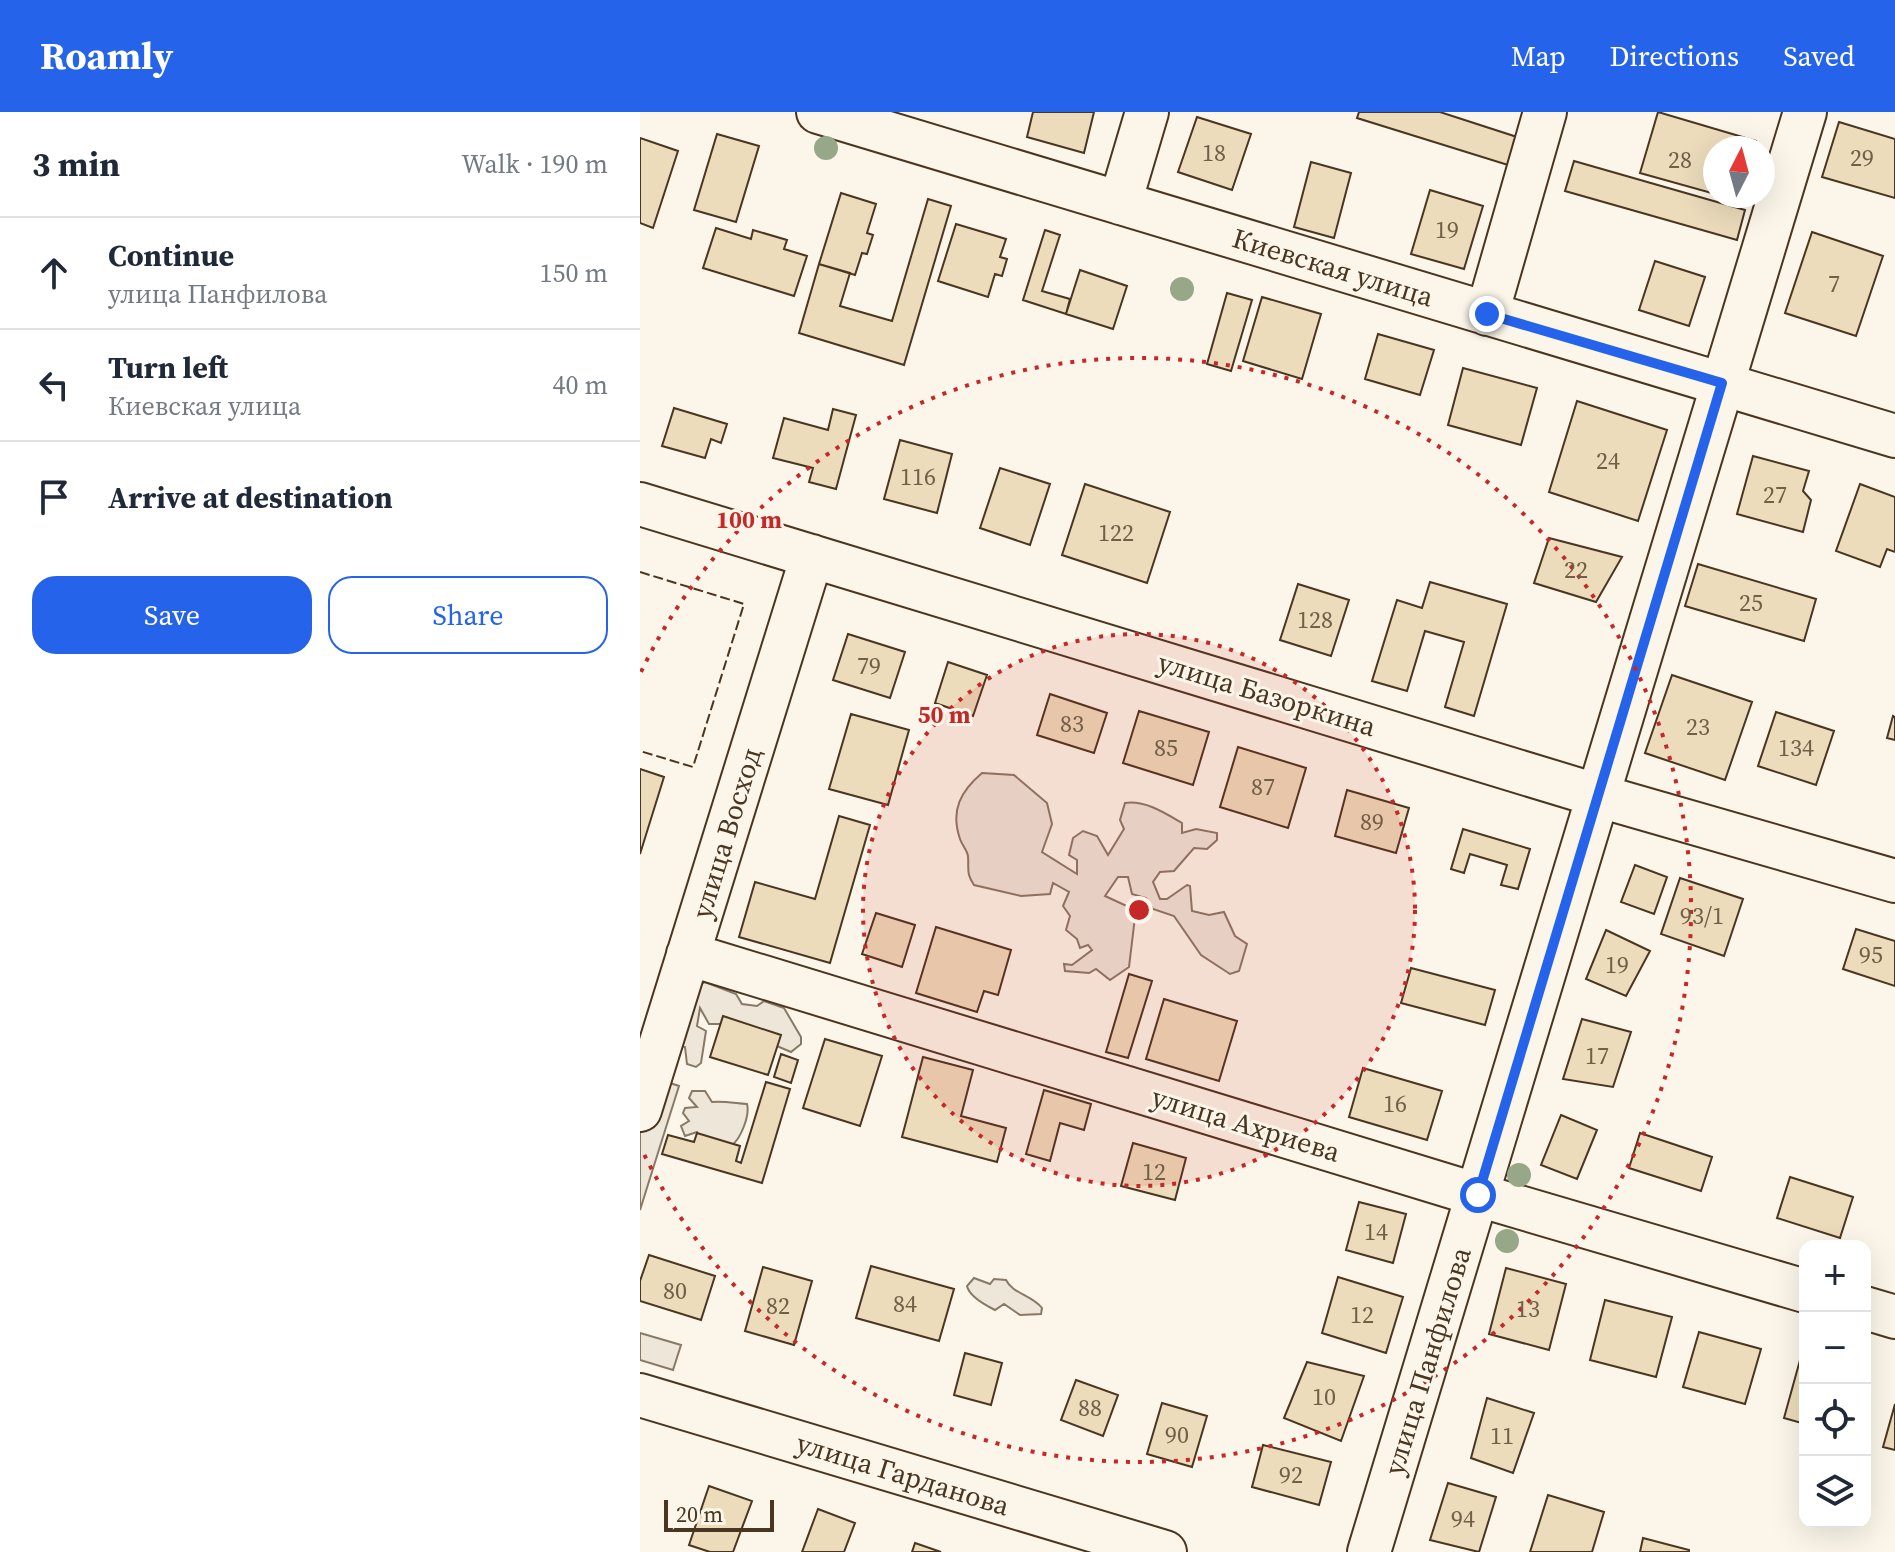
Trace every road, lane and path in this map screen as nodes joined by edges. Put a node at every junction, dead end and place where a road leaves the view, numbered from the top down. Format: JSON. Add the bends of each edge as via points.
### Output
{"nodes":[{"id":1,"x":818,"y":112,"type":"edge"},
{"id":2,"x":1147,"y":112,"type":"edge"},
{"id":3,"x":1545,"y":112,"type":"edge"},
{"id":4,"x":1805,"y":112,"type":"edge"},
{"id":5,"x":1120,"y":203,"type":"junction"},
{"id":6,"x":1487,"y":314,"type":"junction"},
{"id":7,"x":1722,"y":383,"type":"junction"},
{"id":8,"x":1895,"y":436,"type":"edge"},
{"id":9,"x":640,"y":504,"type":"edge"},
{"id":10,"x":812,"y":556,"type":"junction"},
{"id":11,"x":1596,"y":795,"type":"junction"},
{"id":12,"x":1895,"y":881,"type":"edge"},
{"id":13,"x":688,"y":954,"type":"junction"},
{"id":14,"x":640,"y":1110,"type":"edge"},
{"id":15,"x":1478,"y":1195,"type":"junction"},
{"id":16,"x":1799,"y":1289,"type":"edge"},
{"id":17,"x":1871,"y":1310,"type":"edge"},
{"id":18,"x":1895,"y":1317,"type":"edge"},
{"id":19,"x":640,"y":1395,"type":"edge"},
{"id":20,"x":1165,"y":1552,"type":"edge"},
{"id":21,"x":1369,"y":1552,"type":"edge"}],
"edges":[{"from":1,"to":5,"type":"street","name":"Киевская улица"},
{"from":2,"to":5,"type":"street"},
{"from":3,"to":6,"type":"street"},
{"from":4,"to":7,"type":"street","name":"улица Панфилова"},
{"from":5,"to":6,"type":"street","name":"Киевская улица"},
{"from":6,"to":7,"type":"street","name":"Киевская улица"},
{"from":7,"to":8,"type":"street","name":"Киевская улица"},
{"from":7,"to":11,"type":"street","name":"улица Панфилова"},
{"from":9,"to":10,"type":"street","name":"улица Базоркина"},
{"from":10,"to":11,"type":"street","name":"улица Базоркина"},
{"from":10,"to":13,"type":"street","name":"улица Восход"},
{"from":11,"to":12,"type":"street","name":"улица Базоркина"},
{"from":11,"to":15,"type":"street","name":"улица Панфилова"},
{"from":13,"to":14,"type":"street","name":"улица Восход"},
{"from":13,"to":15,"type":"street","name":"улица Ахриева"},
{"from":15,"to":16,"type":"street","name":"улица Ахриева"},
{"from":15,"to":21,"type":"street","name":"улица Панфилова"},
{"from":17,"to":18,"type":"street"},
{"from":19,"to":20,"type":"street","name":"улица Гарданова"}]}
